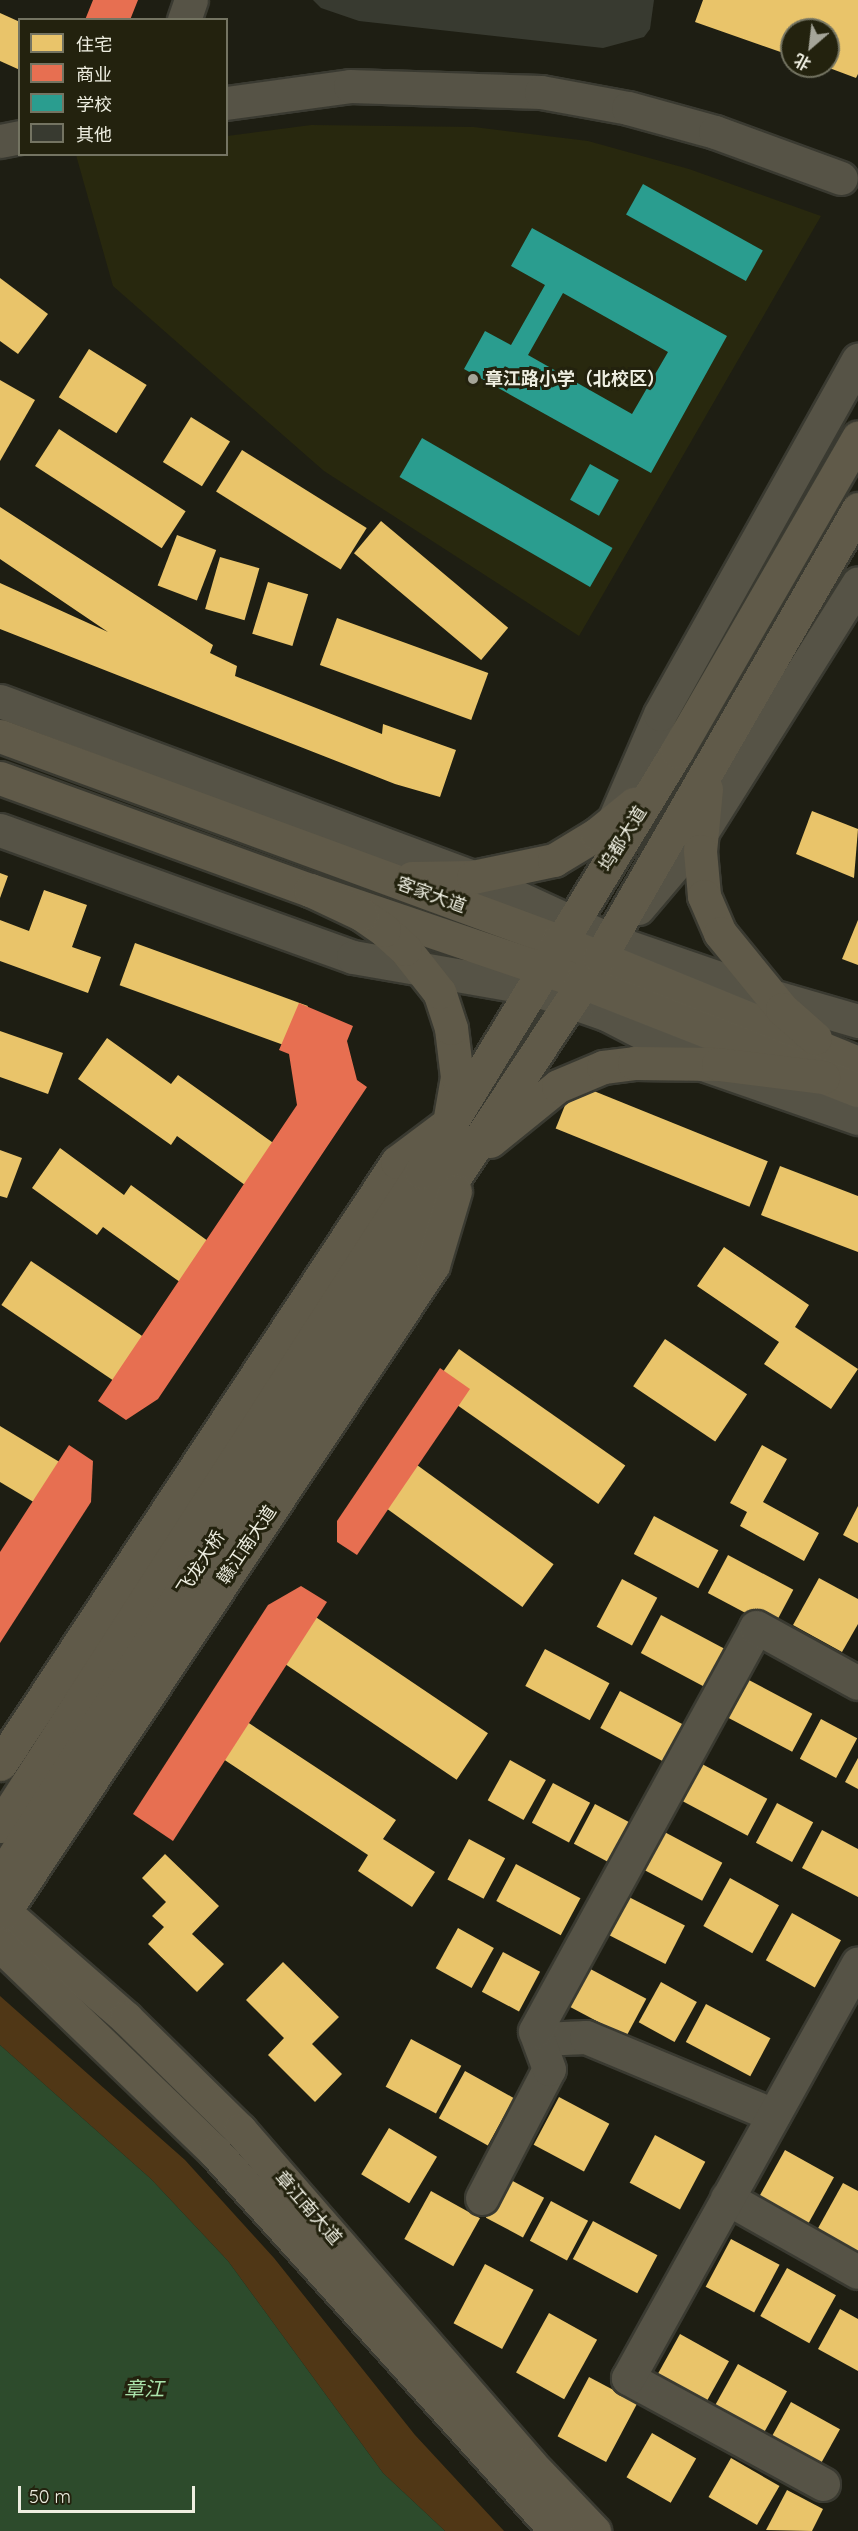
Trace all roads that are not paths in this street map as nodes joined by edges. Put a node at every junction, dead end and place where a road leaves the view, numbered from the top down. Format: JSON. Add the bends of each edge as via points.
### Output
{"nodes":[{"id":1,"x":191,"y":0,"type":"edge"},
{"id":2,"x":185,"y":18,"type":"edge"},
{"id":3,"x":228,"y":103,"type":"edge"},
{"id":4,"x":18,"y":137,"type":"edge"},
{"id":5,"x":0,"y":141,"type":"edge"},
{"id":6,"x":852,"y":183,"type":"edge"},
{"id":7,"x":858,"y":359,"type":"edge"},
{"id":8,"x":858,"y":438,"type":"edge"},
{"id":9,"x":858,"y":509,"type":"edge"},
{"id":10,"x":858,"y":584,"type":"edge"},
{"id":11,"x":0,"y":701,"type":"edge"},
{"id":12,"x":0,"y":736,"type":"edge"},
{"id":13,"x":677,"y":751,"type":"junction"},
{"id":14,"x":711,"y":770,"type":"junction"},
{"id":15,"x":0,"y":778,"type":"edge"},
{"id":16,"x":614,"y":822,"type":"junction"},
{"id":17,"x":0,"y":830,"type":"edge"},
{"id":18,"x":700,"y":835,"type":"junction"},
{"id":19,"x":357,"y":868,"type":"junction"},
{"id":20,"x":473,"y":877,"type":"junction"},
{"id":21,"x":310,"y":890,"type":"junction"},
{"id":22,"x":565,"y":929,"type":"junction"},
{"id":23,"x":595,"y":964,"type":"junction"},
{"id":24,"x":424,"y":971,"type":"junction"},
{"id":25,"x":536,"y":978,"type":"junction"},
{"id":26,"x":772,"y":996,"type":"junction"},
{"id":27,"x":858,"y":1021,"type":"edge"},
{"id":28,"x":858,"y":1063,"type":"edge"},
{"id":29,"x":703,"y":1064,"type":"junction"},
{"id":30,"x":822,"y":1077,"type":"junction"},
{"id":31,"x":858,"y":1090,"type":"edge"},
{"id":32,"x":858,"y":1118,"type":"edge"},
{"id":33,"x":449,"y":1123,"type":"junction"},
{"id":34,"x":462,"y":1164,"type":"junction"},
{"id":35,"x":393,"y":1242,"type":"junction"},
{"id":36,"x":858,"y":1683,"type":"edge"},
{"id":37,"x":0,"y":1764,"type":"edge"},
{"id":38,"x":0,"y":1826,"type":"edge"},
{"id":39,"x":0,"y":1878,"type":"edge"},
{"id":40,"x":2,"y":1910,"type":"edge"},
{"id":41,"x":0,"y":1945,"type":"edge"},
{"id":42,"x":858,"y":1963,"type":"edge"},
{"id":43,"x":541,"y":2039,"type":"junction"},
{"id":44,"x":773,"y":2115,"type":"junction"},
{"id":45,"x":482,"y":2198,"type":"dead end"},
{"id":46,"x":727,"y":2198,"type":"junction"},
{"id":47,"x":858,"y":2272,"type":"edge"},
{"id":48,"x":823,"y":2484,"type":"dead end"},
{"id":49,"x":556,"y":2531,"type":"edge"},
{"id":50,"x":594,"y":2531,"type":"edge"}],
"edges":[{"from":1,"to":2,"type":"street"},
{"from":3,"to":6,"type":"street","via":[[350,86],[541,92],[628,108],[715,132]]},
{"from":4,"to":5,"type":"street"},
{"from":7,"to":16,"type":"street","via":[[660,714]]},
{"from":8,"to":13,"type":"main road","name":"坞都大道"},
{"from":9,"to":14,"type":"main road"},
{"from":10,"to":18,"type":"street"},
{"from":11,"to":20,"type":"street"},
{"from":12,"to":19,"type":"main road","name":"客家大道"},
{"from":13,"to":16,"type":"main road","via":[[642,797]]},
{"from":13,"to":22,"type":"main road","name":"坞都大道"},
{"from":14,"to":18,"type":"main road"},
{"from":14,"to":23,"type":"main road"},
{"from":15,"to":21,"type":"main road","name":"客家大道"},
{"from":16,"to":20,"type":"main road","via":[[554,860]]},
{"from":16,"to":22,"type":"street"},
{"from":17,"to":24,"type":"street","via":[[352,957]]},
{"from":18,"to":23,"type":"street"},
{"from":18,"to":26,"type":"main road","via":[[705,896],[720,933]]},
{"from":19,"to":20,"type":"main road","via":[[399,877]]},
{"from":19,"to":22,"type":"main road","name":"客家大道"},
{"from":20,"to":22,"type":"street"},
{"from":21,"to":24,"type":"main road","via":[[361,914],[391,936]]},
{"from":21,"to":25,"type":"main road","name":"客家大道"},
{"from":22,"to":23,"type":"main road","name":"客家大道"},
{"from":22,"to":25,"type":"main road","name":"坞都大道"},
{"from":23,"to":25,"type":"main road","name":"客家大道"},
{"from":23,"to":26,"type":"street"},
{"from":23,"to":28,"type":"main road","name":"客家大道"},
{"from":23,"to":29,"type":"street","via":[[606,1014]]},
{"from":23,"to":30,"type":"main road","name":"客家大道"},
{"from":23,"to":34,"type":"main road"},
{"from":24,"to":25,"type":"street"},
{"from":24,"to":33,"type":"main road","via":[[439,992],[453,1038],[457,1077]]},
{"from":25,"to":33,"type":"main road","name":"坞都大道"},
{"from":26,"to":27,"type":"street"},
{"from":26,"to":28,"type":"main road","via":[[801,1027]]},
{"from":29,"to":30,"type":"main road"},
{"from":29,"to":32,"type":"street"},
{"from":29,"to":34,"type":"main road","via":[[634,1063],[578,1074]]},
{"from":30,"to":31,"type":"main road","name":"客家大道"},
{"from":33,"to":35,"type":"main road","name":"坞都大道"},
{"from":33,"to":37,"type":"main road","via":[[398,1162]]},
{"from":34,"to":35,"type":"main road"},
{"from":34,"to":40,"type":"main road","name":"赣江南大道","via":[[433,1265]]},
{"from":35,"to":38,"type":"main road","name":"飞龙大桥"},
{"from":35,"to":39,"type":"main road","name":"飞龙大桥"},
{"from":36,"to":43,"type":"street","via":[[756,1627],[535,2031]]},
{"from":40,"to":50,"type":"main road","name":"章江南大道","via":[[126,2018],[240,2130],[522,2455]]},
{"from":41,"to":49,"type":"main road","name":"章江南大道","via":[[215,2152]]},
{"from":42,"to":44,"type":"street"},
{"from":43,"to":44,"type":"street","via":[[586,2037]]},
{"from":43,"to":45,"type":"street","via":[[549,2069]]},
{"from":44,"to":46,"type":"street"},
{"from":46,"to":47,"type":"street"},
{"from":46,"to":48,"type":"street","via":[[628,2378]]}]}
